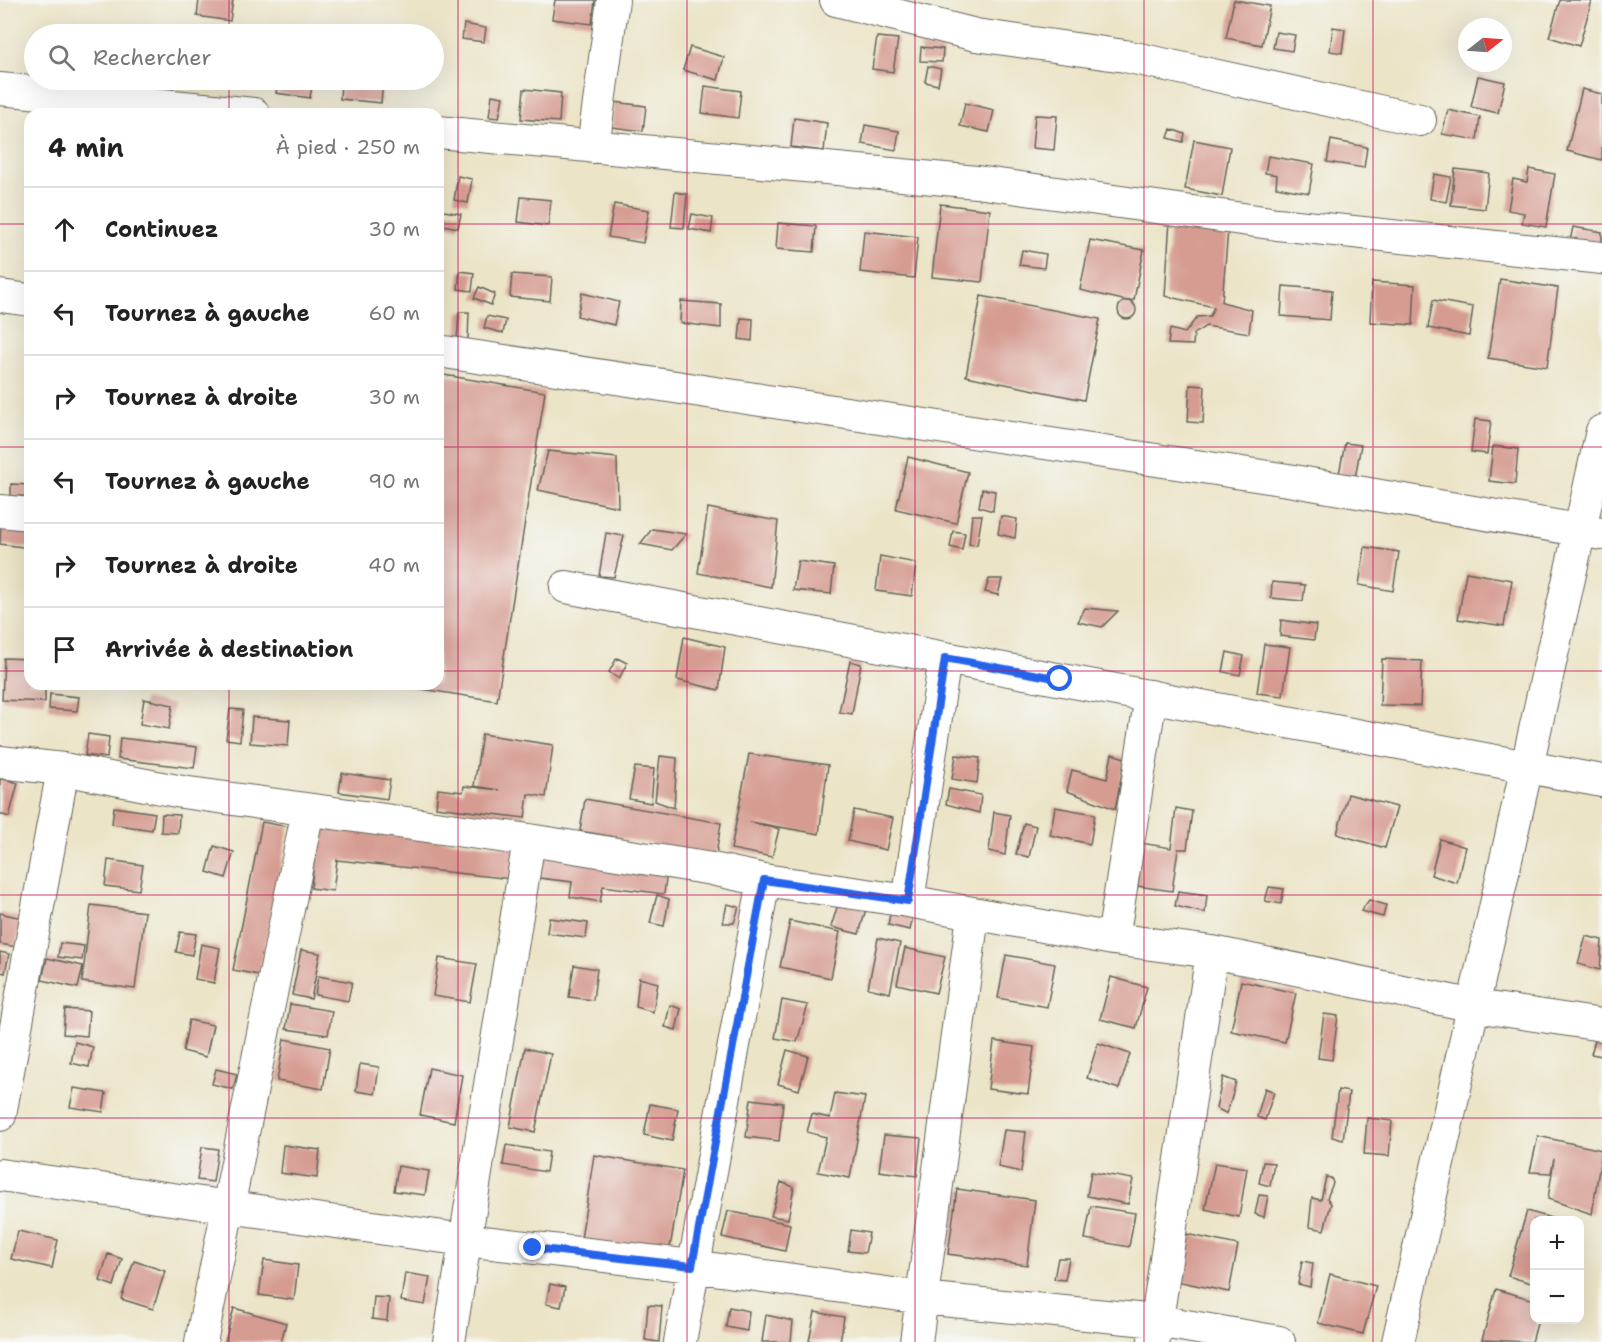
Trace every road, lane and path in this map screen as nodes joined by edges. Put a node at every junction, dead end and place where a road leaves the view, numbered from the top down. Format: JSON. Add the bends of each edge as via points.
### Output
{"nodes":[{"id":1,"x":613,"y":0,"type":"edge"},
{"id":2,"x":836,"y":0,"type":"edge"},
{"id":3,"x":0,"y":89,"type":"edge"},
{"id":4,"x":188,"y":108,"type":"edge"},
{"id":5,"x":1420,"y":120,"type":"dead end"},
{"id":6,"x":444,"y":133,"type":"edge"},
{"id":7,"x":593,"y":147,"type":"junction"},
{"id":8,"x":1602,"y":258,"type":"edge"},
{"id":9,"x":0,"y":296,"type":"edge"},
{"id":10,"x":24,"y":299,"type":"edge"},
{"id":11,"x":444,"y":352,"type":"edge"},
{"id":12,"x":1602,"y":431,"type":"edge"},
{"id":13,"x":0,"y":511,"type":"edge"},
{"id":14,"x":24,"y":513,"type":"edge"},
{"id":15,"x":1591,"y":531,"type":"edge"},
{"id":16,"x":566,"y":587,"type":"dead end"},
{"id":17,"x":945,"y":658,"type":"junction"},
{"id":18,"x":1151,"y":696,"type":"junction"},
{"id":19,"x":0,"y":762,"type":"edge"},
{"id":20,"x":1528,"y":766,"type":"junction"},
{"id":21,"x":63,"y":769,"type":"junction"},
{"id":22,"x":1602,"y":781,"type":"edge"},
{"id":23,"x":308,"y":810,"type":"junction"},
{"id":24,"x":529,"y":840,"type":"junction"},
{"id":25,"x":764,"y":880,"type":"junction"},
{"id":26,"x":908,"y":901,"type":"junction"},
{"id":27,"x":973,"y":915,"type":"junction"},
{"id":28,"x":1113,"y":939,"type":"junction"},
{"id":29,"x":1212,"y":952,"type":"junction"},
{"id":30,"x":1475,"y":1006,"type":"junction"},
{"id":31,"x":1602,"y":1025,"type":"edge"},
{"id":32,"x":0,"y":1115,"type":"edge"},
{"id":33,"x":0,"y":1175,"type":"edge"},
{"id":34,"x":227,"y":1205,"type":"junction"},
{"id":35,"x":465,"y":1240,"type":"junction"},
{"id":36,"x":692,"y":1266,"type":"junction"},
{"id":37,"x":922,"y":1298,"type":"junction"},
{"id":38,"x":1155,"y":1331,"type":"edge"},
{"id":39,"x":201,"y":1342,"type":"edge"},
{"id":40,"x":449,"y":1342,"type":"edge"},
{"id":41,"x":680,"y":1342,"type":"edge"},
{"id":42,"x":916,"y":1342,"type":"edge"},
{"id":43,"x":1279,"y":1342,"type":"edge"},
{"id":44,"x":1398,"y":1342,"type":"edge"}],
"edges":[{"from":1,"to":7,"type":"street"},
{"from":2,"to":5,"type":"street","via":[[976,35],[1125,56]]},
{"from":3,"to":4,"type":"street"},
{"from":6,"to":7,"type":"street"},
{"from":7,"to":8,"type":"street","via":[[977,182],[1277,224]]},
{"from":9,"to":10,"type":"street"},
{"from":11,"to":15,"type":"street","via":[[1288,480]]},
{"from":12,"to":15,"type":"street"},
{"from":13,"to":14,"type":"street"},
{"from":15,"to":20,"type":"street"},
{"from":16,"to":17,"type":"street"},
{"from":17,"to":18,"type":"street"},
{"from":17,"to":26,"type":"street"},
{"from":18,"to":20,"type":"street"},
{"from":18,"to":28,"type":"street"},
{"from":19,"to":21,"type":"street"},
{"from":20,"to":22,"type":"street"},
{"from":20,"to":30,"type":"street"},
{"from":21,"to":23,"type":"street","via":[[182,792]]},
{"from":21,"to":32,"type":"street"},
{"from":23,"to":24,"type":"street"},
{"from":23,"to":34,"type":"street"},
{"from":24,"to":25,"type":"street"},
{"from":24,"to":35,"type":"street"},
{"from":25,"to":26,"type":"street"},
{"from":25,"to":36,"type":"street"},
{"from":26,"to":27,"type":"street"},
{"from":27,"to":28,"type":"street"},
{"from":27,"to":37,"type":"street"},
{"from":28,"to":29,"type":"street"},
{"from":29,"to":30,"type":"street"},
{"from":29,"to":38,"type":"street"},
{"from":30,"to":31,"type":"street"},
{"from":30,"to":44,"type":"street"},
{"from":33,"to":34,"type":"street"},
{"from":34,"to":35,"type":"street"},
{"from":34,"to":39,"type":"street"},
{"from":35,"to":36,"type":"street"},
{"from":35,"to":40,"type":"street"},
{"from":36,"to":37,"type":"street"},
{"from":36,"to":41,"type":"street"},
{"from":37,"to":38,"type":"street"},
{"from":37,"to":42,"type":"street"},
{"from":38,"to":43,"type":"street"}]}
